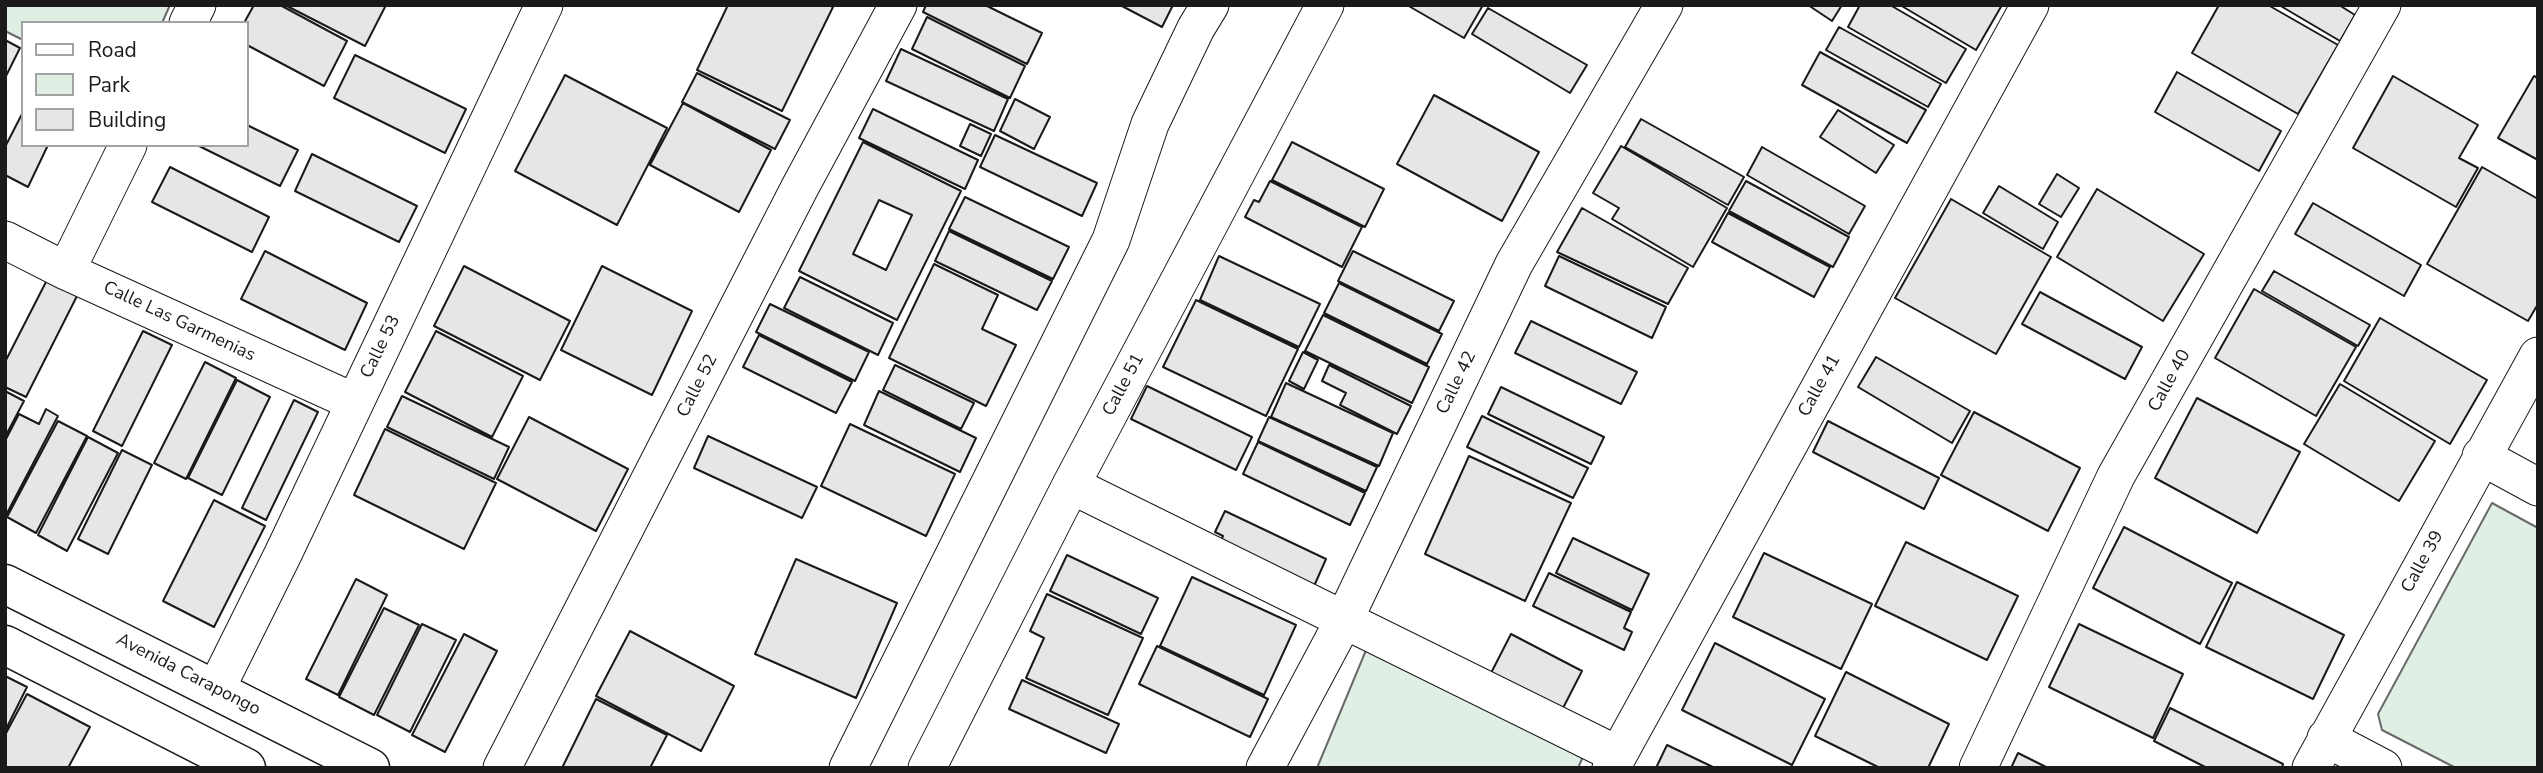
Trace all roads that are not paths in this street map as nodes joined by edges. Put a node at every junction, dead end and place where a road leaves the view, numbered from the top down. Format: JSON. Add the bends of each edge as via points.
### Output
{"nodes":[{"id":1,"x":197,"y":5,"type":"edge"},
{"id":2,"x":544,"y":5,"type":"edge"},
{"id":3,"x":898,"y":5,"type":"edge"},
{"id":4,"x":1210,"y":5,"type":"edge"},
{"id":5,"x":1325,"y":5,"type":"edge"},
{"id":6,"x":1664,"y":5,"type":"edge"},
{"id":7,"x":2030,"y":5,"type":"edge"},
{"id":8,"x":2382,"y":5,"type":"edge"},
{"id":9,"x":189,"y":21,"type":"edge"},
{"id":10,"x":127,"y":147,"type":"edge"},
{"id":11,"x":5,"y":240,"type":"edge"},
{"id":12,"x":66,"y":271,"type":"junction"},
{"id":13,"x":2538,"y":356,"type":"edge"},
{"id":14,"x":354,"y":402,"type":"junction"},
{"id":15,"x":2482,"y":456,"type":"junction"},
{"id":16,"x":1072,"y":485,"type":"junction"},
{"id":17,"x":2538,"y":487,"type":"edge"},
{"id":18,"x":5,"y":584,"type":"edge"},
{"id":19,"x":1344,"y":620,"type":"junction"},
{"id":20,"x":5,"y":645,"type":"edge"},
{"id":21,"x":216,"y":689,"type":"junction"},
{"id":22,"x":2318,"y":753,"type":"edge"},
{"id":23,"x":1615,"y":761,"type":"edge"},
{"id":24,"x":246,"y":768,"type":"edge"},
{"id":25,"x":370,"y":768,"type":"edge"},
{"id":26,"x":502,"y":768,"type":"edge"},
{"id":27,"x":848,"y":768,"type":"edge"},
{"id":28,"x":927,"y":768,"type":"edge"},
{"id":29,"x":1265,"y":768,"type":"edge"},
{"id":30,"x":1978,"y":768,"type":"edge"},
{"id":31,"x":2383,"y":768,"type":"edge"}],
"edges":[{"from":1,"to":9,"type":"street"},
{"from":2,"to":14,"type":"street","name":"Calle 53"},
{"from":3,"to":26,"type":"street","name":"Calle 52"},
{"from":4,"to":27,"type":"street","via":[[1150,124],[1111,240]]},
{"from":5,"to":16,"type":"street","name":"Calle 51"},
{"from":6,"to":19,"type":"street","name":"Calle 42","via":[[1514,264]]},
{"from":7,"to":23,"type":"street","name":"Calle 41"},
{"from":8,"to":30,"type":"street","name":"Calle 40","via":[[2116,476]]},
{"from":10,"to":12,"type":"street"},
{"from":11,"to":12,"type":"street","name":"Calle Las Garmenias"},
{"from":12,"to":14,"type":"street","name":"Calle Las Garmenias"},
{"from":13,"to":15,"type":"street","name":"Calle 39"},
{"from":14,"to":21,"type":"street","name":"Calle 53"},
{"from":15,"to":17,"type":"street"},
{"from":15,"to":22,"type":"street","name":"Calle 39"},
{"from":16,"to":19,"type":"street"},
{"from":16,"to":28,"type":"street","name":"Calle 51"},
{"from":18,"to":21,"type":"street","name":"Avenida Carapongo"},
{"from":19,"to":23,"type":"street"},
{"from":19,"to":29,"type":"street","name":"Calle 42"},
{"from":20,"to":24,"type":"street"},
{"from":21,"to":25,"type":"street","name":"Avenida Carapongo"},
{"from":22,"to":31,"type":"street"}]}
